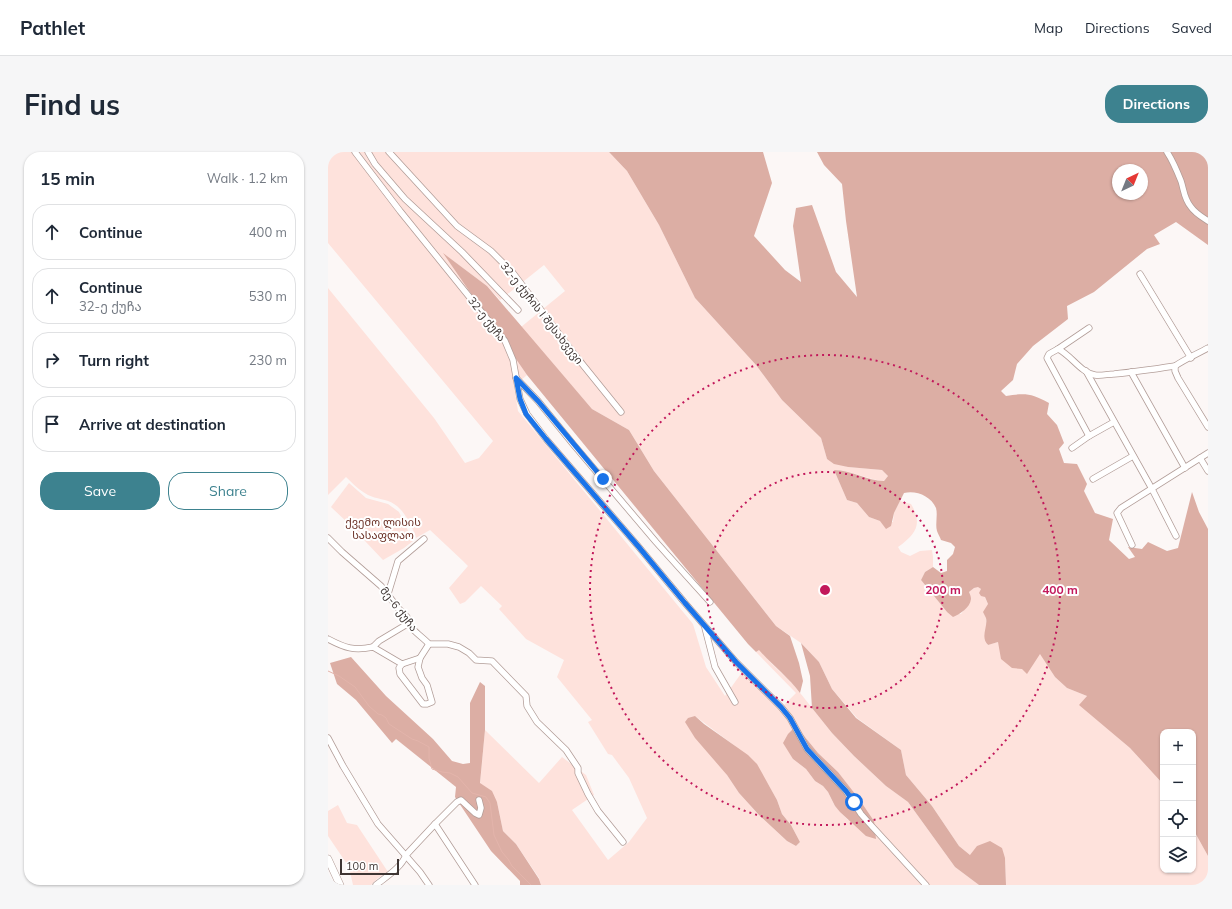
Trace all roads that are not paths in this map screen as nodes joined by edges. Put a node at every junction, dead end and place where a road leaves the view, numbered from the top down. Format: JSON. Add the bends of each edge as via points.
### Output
{"nodes":[{"id":1,"x":355,"y":152,"type":"edge"},
{"id":2,"x":368,"y":152,"type":"edge"},
{"id":3,"x":389,"y":152,"type":"edge"},
{"id":4,"x":1167,"y":152,"type":"edge"},
{"id":5,"x":1208,"y":221,"type":"edge"},
{"id":6,"x":1140,"y":274,"type":"dead end"},
{"id":7,"x":518,"y":310,"type":"dead end"},
{"id":8,"x":1089,"y":328,"type":"dead end"},
{"id":9,"x":1208,"y":348,"type":"edge"},
{"id":10,"x":1058,"y":349,"type":"junction"},
{"id":11,"x":1191,"y":358,"type":"junction"},
{"id":12,"x":1175,"y":366,"type":"junction"},
{"id":13,"x":1086,"y":370,"type":"junction"},
{"id":14,"x":1131,"y":372,"type":"junction"},
{"id":15,"x":516,"y":378,"type":"junction"},
{"id":16,"x":621,"y":412,"type":"dead end"},
{"id":17,"x":1114,"y":422,"type":"junction"},
{"id":18,"x":1208,"y":427,"type":"edge"},
{"id":19,"x":1089,"y":436,"type":"junction"},
{"id":20,"x":1072,"y":448,"type":"dead end"},
{"id":21,"x":1208,"y":453,"type":"edge"},
{"id":22,"x":1133,"y":456,"type":"junction"},
{"id":23,"x":1200,"y":458,"type":"junction"},
{"id":24,"x":1185,"y":468,"type":"junction"},
{"id":25,"x":1208,"y":471,"type":"edge"},
{"id":26,"x":1093,"y":479,"type":"dead end"},
{"id":27,"x":1152,"y":489,"type":"junction"},
{"id":28,"x":1176,"y":536,"type":"dead end"},
{"id":29,"x":328,"y":538,"type":"edge"},
{"id":30,"x":424,"y":539,"type":"dead end"},
{"id":31,"x":1132,"y":545,"type":"dead end"},
{"id":32,"x":388,"y":594,"type":"junction"},
{"id":33,"x":710,"y":602,"type":"dead end"},
{"id":34,"x":408,"y":621,"type":"junction"},
{"id":35,"x":704,"y":625,"type":"junction"},
{"id":36,"x":328,"y":639,"type":"edge"},
{"id":37,"x":429,"y":644,"type":"junction"},
{"id":38,"x":373,"y":648,"type":"junction"},
{"id":39,"x":420,"y":658,"type":"junction"},
{"id":40,"x":402,"y":664,"type":"junction"},
{"id":41,"x":735,"y":702,"type":"dead end"},
{"id":42,"x":328,"y":738,"type":"edge"},
{"id":43,"x":478,"y":800,"type":"dead end"},
{"id":44,"x":435,"y":824,"type":"junction"},
{"id":45,"x":623,"y":842,"type":"dead end"},
{"id":46,"x":406,"y":855,"type":"junction"},
{"id":47,"x":328,"y":859,"type":"edge"},
{"id":48,"x":339,"y":885,"type":"edge"},
{"id":49,"x":376,"y":885,"type":"edge"},
{"id":50,"x":429,"y":885,"type":"edge"},
{"id":51,"x":475,"y":885,"type":"edge"},
{"id":52,"x":926,"y":885,"type":"edge"}],
"edges":[{"from":1,"to":15,"type":"street","name":"32-ე ქუჩა","via":[[505,341],[513,360]]},
{"from":2,"to":7,"type":"street","via":[[405,199],[462,252]]},
{"from":3,"to":16,"type":"street","name":"32-ე ქუჩის I შესახვევი","via":[[457,226],[491,251],[513,274]]},
{"from":4,"to":5,"type":"street","via":[[1181,181],[1189,206]]},
{"from":6,"to":11,"type":"street"},
{"from":8,"to":10,"type":"street"},
{"from":9,"to":11,"type":"street"},
{"from":10,"to":13,"type":"street"},
{"from":10,"to":19,"type":"street","via":[[1047,358]]},
{"from":11,"to":12,"type":"street"},
{"from":12,"to":14,"type":"street"},
{"from":12,"to":18,"type":"street","via":[[1178,378]]},
{"from":13,"to":14,"type":"street","via":[[1095,375]]},
{"from":13,"to":17,"type":"street"},
{"from":14,"to":24,"type":"street"},
{"from":15,"to":33,"type":"street"},
{"from":15,"to":35,"type":"street","name":"32-ე ქუჩა","via":[[526,414]]},
{"from":17,"to":19,"type":"street"},
{"from":17,"to":22,"type":"street"},
{"from":19,"to":20,"type":"street"},
{"from":21,"to":23,"type":"street"},
{"from":22,"to":26,"type":"street"},
{"from":22,"to":27,"type":"street"},
{"from":23,"to":24,"type":"street"},
{"from":23,"to":25,"type":"street"},
{"from":24,"to":27,"type":"street"},
{"from":27,"to":28,"type":"street"},
{"from":27,"to":31,"type":"street","via":[[1117,512]]},
{"from":29,"to":32,"type":"street","name":"მე-6 ქუჩა"},
{"from":30,"to":32,"type":"street","via":[[398,561]]},
{"from":32,"to":34,"type":"street","name":"მე-6 ქუჩა","via":[[408,617]]},
{"from":34,"to":37,"type":"street","name":"მე-6 ქუჩა"},
{"from":34,"to":38,"type":"street","via":[[379,640]]},
{"from":35,"to":41,"type":"street","via":[[716,667]]},
{"from":35,"to":52,"type":"street","name":"32-ე ქუჩა","via":[[736,662],[781,707],[807,749],[846,791],[869,824]]},
{"from":36,"to":38,"type":"street","via":[[343,647],[363,650]]},
{"from":37,"to":39,"type":"street"},
{"from":37,"to":45,"type":"street","via":[[448,644],[459,647],[476,660],[492,661],[526,696],[527,706],[536,722],[566,750],[578,768],[578,773],[598,811]]},
{"from":38,"to":40,"type":"street"},
{"from":39,"to":40,"type":"street"},
{"from":39,"to":40,"type":"street","via":[[418,667],[432,702],[427,704],[423,704],[400,674],[399,668]]},
{"from":42,"to":46,"type":"street","via":[[378,824]]},
{"from":43,"to":44,"type":"street","via":[[481,808],[479,815],[460,800]]},
{"from":44,"to":46,"type":"street"},
{"from":44,"to":51,"type":"street"},
{"from":46,"to":49,"type":"street","via":[[393,872]]},
{"from":46,"to":50,"type":"street"},
{"from":47,"to":48,"type":"main road"}]}
